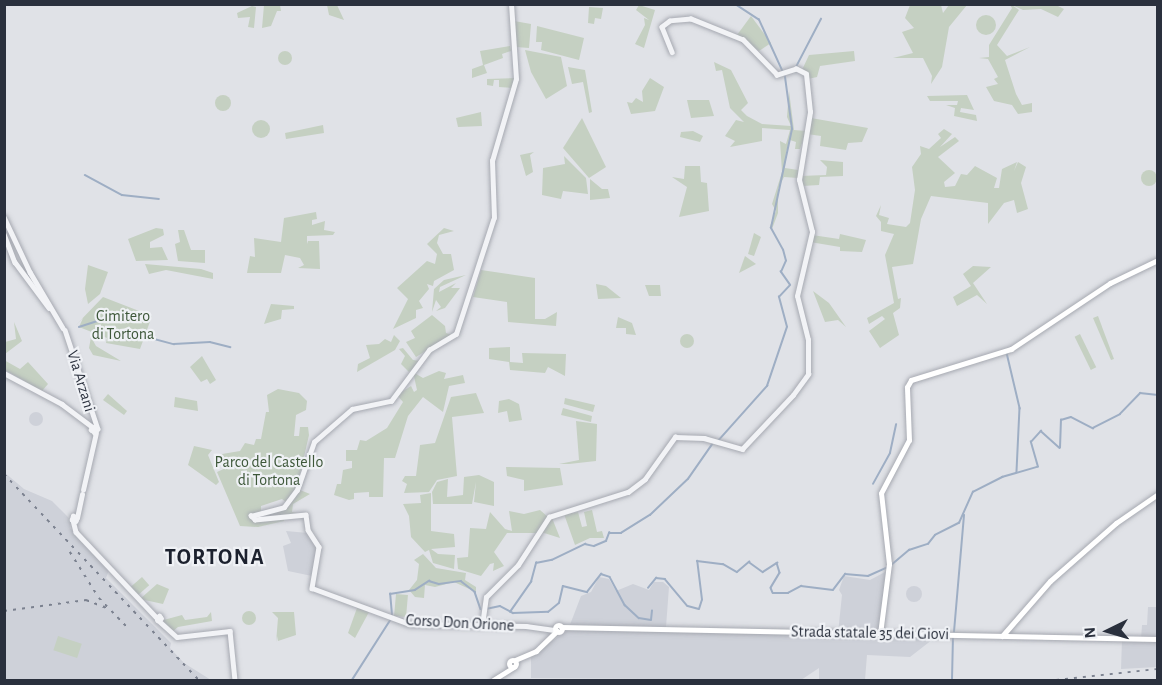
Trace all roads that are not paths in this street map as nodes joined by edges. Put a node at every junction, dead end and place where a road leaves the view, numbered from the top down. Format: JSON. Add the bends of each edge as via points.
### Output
{"nodes":[{"id":1,"x":511,"y":4,"type":"edge"},
{"id":2,"x":672,"y":52,"type":"dead end"},
{"id":3,"x":5,"y":221,"type":"edge"},
{"id":4,"x":4,"y":234,"type":"edge"},
{"id":5,"x":12,"y":256,"type":"junction"},
{"id":6,"x":22,"y":257,"type":"junction"},
{"id":7,"x":1158,"y":260,"type":"edge"},
{"id":8,"x":15,"y":262,"type":"junction"},
{"id":9,"x":52,"y":309,"type":"junction"},
{"id":10,"x":4,"y":373,"type":"edge"},
{"id":11,"x":92,"y":427,"type":"junction"},
{"id":12,"x":1158,"y":494,"type":"edge"},
{"id":13,"x":482,"y":625,"type":"junction"},
{"id":14,"x":561,"y":629,"type":"junction"},
{"id":15,"x":880,"y":634,"type":"junction"},
{"id":16,"x":1002,"y":636,"type":"junction"},
{"id":17,"x":1158,"y":639,"type":"edge"},
{"id":18,"x":235,"y":681,"type":"edge"},
{"id":19,"x":493,"y":681,"type":"edge"}],
"edges":[{"from":1,"to":13,"type":"street","name":"Corso Don Orione","via":[[516,79],[492,160],[493,220],[456,334],[429,350],[388,402],[356,407],[311,445],[298,487],[284,507],[251,516],[255,520],[306,515],[307,530],[319,544],[312,588],[411,624]]},
{"from":2,"to":13,"type":"street","via":[[661,28],[670,21],[687,19],[743,39],[774,72],[784,75],[796,69],[806,74],[809,101],[799,180],[812,232],[797,296],[808,340],[808,374],[794,395],[742,449],[688,435],[675,437],[645,479],[628,492],[549,517],[518,565],[487,595]]},
{"from":3,"to":6,"type":"street"},
{"from":4,"to":5,"type":"street"},
{"from":5,"to":6,"type":"street","via":[[15,251]]},
{"from":5,"to":8,"type":"street"},
{"from":6,"to":8,"type":"street","via":[[20,263]]},
{"from":6,"to":9,"type":"street"},
{"from":7,"to":15,"type":"main road","via":[[1110,283],[1011,350],[911,380],[907,387],[909,440],[880,498],[889,566]]},
{"from":8,"to":9,"type":"street"},
{"from":9,"to":11,"type":"street","name":"Via Arzani","via":[[65,330]]},
{"from":10,"to":11,"type":"street","via":[[62,404]]},
{"from":11,"to":18,"type":"street","name":"Via Arzani","via":[[94,447],[75,519],[79,535],[177,637],[230,631]]},
{"from":12,"to":16,"type":"main road","via":[[1050,581]]},
{"from":13,"to":14,"type":"street","name":"Corso Don Orione"},
{"from":14,"to":15,"type":"main road","name":"Strada statale 35 dei Giovi"},
{"from":14,"to":19,"type":"main road"},
{"from":15,"to":16,"type":"main road","name":"Strada statale 35 dei Giovi"},
{"from":16,"to":17,"type":"main road","name":"Strada statale 35 dei Giovi"}]}
